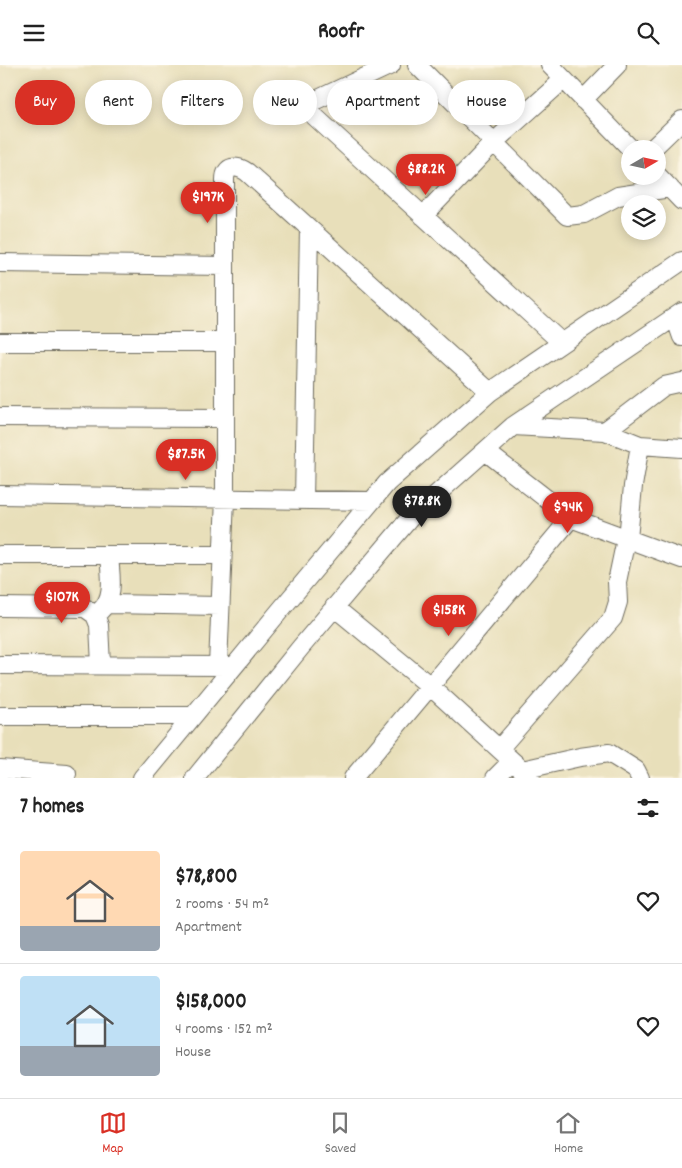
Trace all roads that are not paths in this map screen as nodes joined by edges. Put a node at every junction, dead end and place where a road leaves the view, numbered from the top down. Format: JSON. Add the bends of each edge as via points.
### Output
{"nodes":[{"id":1,"x":391,"y":65,"type":"edge"},
{"id":2,"x":418,"y":65,"type":"edge"},
{"id":3,"x":550,"y":65,"type":"edge"},
{"id":4,"x":617,"y":65,"type":"edge"},
{"id":5,"x":563,"y":80,"type":"junction"},
{"id":6,"x":583,"y":100,"type":"junction"},
{"id":7,"x":682,"y":120,"type":"edge"},
{"id":8,"x":622,"y":140,"type":"edge"},
{"id":9,"x":661,"y":140,"type":"edge"},
{"id":10,"x":494,"y":142,"type":"junction"},
{"id":11,"x":674,"y":192,"type":"edge"},
{"id":12,"x":423,"y":216,"type":"junction"},
{"id":13,"x":309,"y":228,"type":"junction"},
{"id":14,"x":682,"y":261,"type":"edge"},
{"id":15,"x":0,"y":263,"type":"edge"},
{"id":16,"x":225,"y":266,"type":"junction"},
{"id":17,"x":678,"y":314,"type":"edge"},
{"id":18,"x":682,"y":337,"type":"edge"},
{"id":19,"x":0,"y":342,"type":"edge"},
{"id":20,"x":225,"y":342,"type":"junction"},
{"id":21,"x":562,"y":343,"type":"junction"},
{"id":22,"x":682,"y":383,"type":"edge"},
{"id":23,"x":490,"y":392,"type":"junction"},
{"id":24,"x":0,"y":417,"type":"edge"},
{"id":25,"x":225,"y":418,"type":"junction"},
{"id":26,"x":513,"y":426,"type":"junction"},
{"id":27,"x":604,"y":431,"type":"junction"},
{"id":28,"x":640,"y":445,"type":"junction"},
{"id":29,"x":682,"y":448,"type":"edge"},
{"id":30,"x":486,"y":451,"type":"junction"},
{"id":31,"x":0,"y":495,"type":"edge"},
{"id":32,"x":224,"y":498,"type":"junction"},
{"id":33,"x":304,"y":499,"type":"junction"},
{"id":34,"x":372,"y":501,"type":"junction"},
{"id":35,"x":571,"y":518,"type":"junction"},
{"id":36,"x":627,"y":539,"type":"junction"},
{"id":37,"x":0,"y":555,"type":"edge"},
{"id":38,"x":109,"y":555,"type":"junction"},
{"id":39,"x":222,"y":555,"type":"junction"},
{"id":40,"x":682,"y":559,"type":"edge"},
{"id":41,"x":220,"y":606,"type":"junction"},
{"id":42,"x":0,"y":607,"type":"edge"},
{"id":43,"x":334,"y":607,"type":"junction"},
{"id":44,"x":102,"y":610,"type":"junction"},
{"id":45,"x":0,"y":665,"type":"edge"},
{"id":46,"x":101,"y":665,"type":"junction"},
{"id":47,"x":226,"y":666,"type":"junction"},
{"id":48,"x":430,"y":686,"type":"junction"},
{"id":49,"x":0,"y":716,"type":"edge"},
{"id":50,"x":193,"y":716,"type":"junction"},
{"id":51,"x":516,"y":764,"type":"edge"},
{"id":52,"x":0,"y":769,"type":"edge"},
{"id":53,"x":67,"y":774,"type":"dead end"},
{"id":54,"x":142,"y":778,"type":"edge"},
{"id":55,"x":195,"y":778,"type":"edge"},
{"id":56,"x":353,"y":778,"type":"edge"},
{"id":57,"x":495,"y":778,"type":"edge"},
{"id":58,"x":640,"y":778,"type":"edge"}],
"edges":[{"from":1,"to":12,"type":"street","via":[[314,101],[310,108],[312,114]]},
{"from":2,"to":10,"type":"street"},
{"from":3,"to":5,"type":"street"},
{"from":4,"to":6,"type":"street"},
{"from":5,"to":6,"type":"street"},
{"from":5,"to":10,"type":"street"},
{"from":6,"to":8,"type":"street"},
{"from":7,"to":9,"type":"street"},
{"from":10,"to":11,"type":"street","via":[[567,215],[584,214],[618,196]]},
{"from":10,"to":12,"type":"street"},
{"from":12,"to":21,"type":"street"},
{"from":13,"to":16,"type":"street","via":[[247,172],[233,166],[225,174]]},
{"from":13,"to":23,"type":"street"},
{"from":13,"to":33,"type":"street"},
{"from":14,"to":21,"type":"street"},
{"from":15,"to":16,"type":"street"},
{"from":16,"to":20,"type":"street"},
{"from":17,"to":18,"type":"street"},
{"from":17,"to":26,"type":"street"},
{"from":19,"to":20,"type":"street"},
{"from":20,"to":25,"type":"street"},
{"from":21,"to":23,"type":"street"},
{"from":22,"to":27,"type":"street","via":[[664,386]]},
{"from":23,"to":34,"type":"street","via":[[387,483]]},
{"from":24,"to":25,"type":"street"},
{"from":25,"to":32,"type":"street"},
{"from":26,"to":27,"type":"street"},
{"from":26,"to":30,"type":"street"},
{"from":27,"to":28,"type":"street"},
{"from":28,"to":29,"type":"street"},
{"from":28,"to":36,"type":"street"},
{"from":30,"to":35,"type":"street"},
{"from":30,"to":43,"type":"street","via":[[410,518]]},
{"from":31,"to":32,"type":"street"},
{"from":32,"to":33,"type":"street"},
{"from":32,"to":39,"type":"street"},
{"from":33,"to":34,"type":"street"},
{"from":34,"to":47,"type":"street"},
{"from":35,"to":36,"type":"street"},
{"from":35,"to":48,"type":"street"},
{"from":36,"to":40,"type":"street"},
{"from":36,"to":51,"type":"street","via":[[613,618]]},
{"from":37,"to":38,"type":"street"},
{"from":38,"to":39,"type":"street"},
{"from":38,"to":44,"type":"street","via":[[111,589]]},
{"from":39,"to":41,"type":"street"},
{"from":41,"to":44,"type":"street"},
{"from":41,"to":47,"type":"street"},
{"from":42,"to":44,"type":"street"},
{"from":43,"to":48,"type":"street"},
{"from":43,"to":55,"type":"street"},
{"from":44,"to":46,"type":"street","via":[[99,625]]},
{"from":45,"to":46,"type":"street"},
{"from":46,"to":47,"type":"street"},
{"from":47,"to":50,"type":"street"},
{"from":48,"to":51,"type":"street"},
{"from":48,"to":56,"type":"street"},
{"from":49,"to":50,"type":"street"},
{"from":50,"to":54,"type":"street"},
{"from":51,"to":57,"type":"street"},
{"from":51,"to":58,"type":"street","via":[[609,753],[636,770]]},
{"from":52,"to":53,"type":"street"}]}
